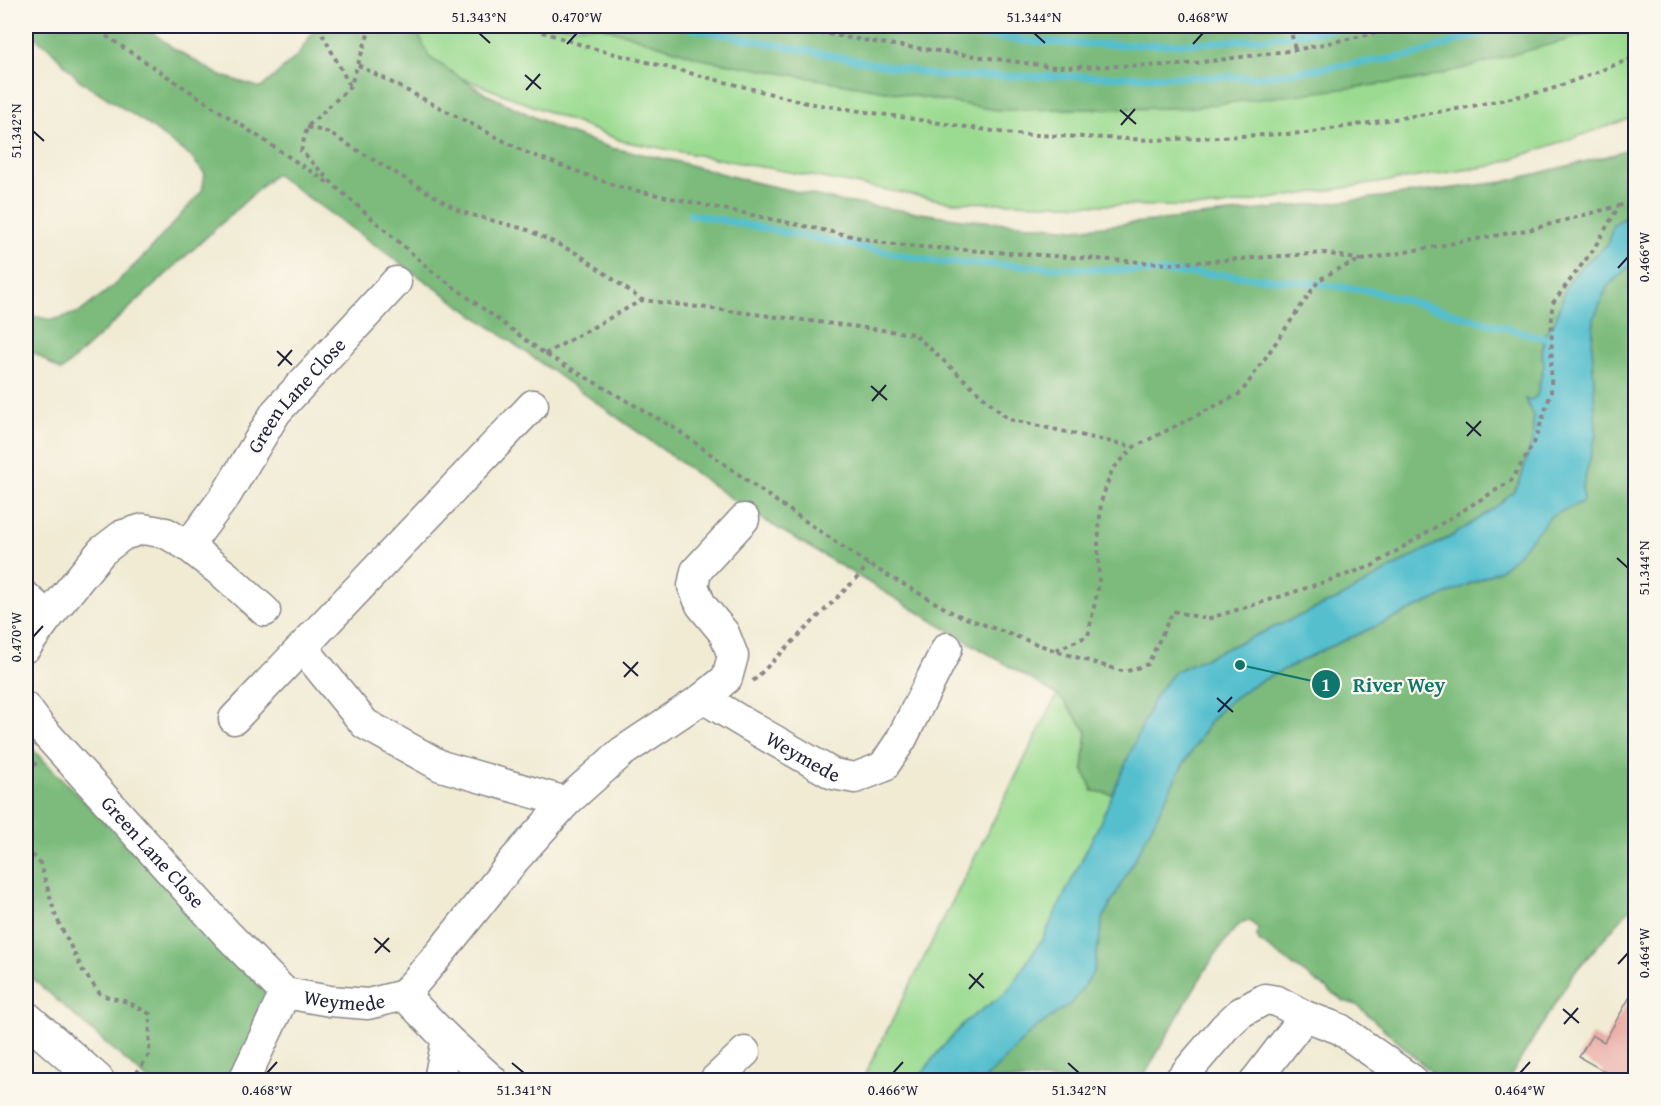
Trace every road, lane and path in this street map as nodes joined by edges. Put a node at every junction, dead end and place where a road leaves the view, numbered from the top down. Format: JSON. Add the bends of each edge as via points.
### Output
{"nodes":[{"id":1,"x":91,"y":26,"type":"edge"},
{"id":2,"x":318,"y":26,"type":"edge"},
{"id":3,"x":371,"y":26,"type":"edge"},
{"id":4,"x":525,"y":26,"type":"edge"},
{"id":5,"x":784,"y":26,"type":"edge"},
{"id":6,"x":1290,"y":26,"type":"edge"},
{"id":7,"x":1410,"y":26,"type":"edge"},
{"id":8,"x":1295,"y":50,"type":"junction"},
{"id":9,"x":1635,"y":57,"type":"edge"},
{"id":10,"x":358,"y":65,"type":"junction"},
{"id":11,"x":350,"y":87,"type":"junction"},
{"id":12,"x":307,"y":127,"type":"junction"},
{"id":13,"x":336,"y":187,"type":"junction"},
{"id":14,"x":1635,"y":199,"type":"edge"},
{"id":15,"x":1619,"y":206,"type":"junction"},
{"id":16,"x":1361,"y":260,"type":"junction"},
{"id":17,"x":396,"y":282,"type":"dead end"},
{"id":18,"x":642,"y":300,"type":"junction"},
{"id":19,"x":545,"y":354,"type":"junction"},
{"id":20,"x":533,"y":405,"type":"dead end"},
{"id":21,"x":1134,"y":447,"type":"junction"},
{"id":22,"x":744,"y":519,"type":"dead end"},
{"id":23,"x":188,"y":546,"type":"junction"},
{"id":24,"x":868,"y":564,"type":"junction"},
{"id":25,"x":26,"y":597,"type":"edge"},
{"id":26,"x":265,"y":611,"type":"dead end"},
{"id":27,"x":48,"y":617,"type":"junction"},
{"id":28,"x":26,"y":647,"type":"edge"},
{"id":29,"x":303,"y":648,"type":"junction"},
{"id":30,"x":947,"y":648,"type":"dead end"},
{"id":31,"x":1056,"y":651,"type":"junction"},
{"id":32,"x":714,"y":704,"type":"junction"},
{"id":33,"x":26,"y":708,"type":"edge"},
{"id":34,"x":234,"y":719,"type":"dead end"},
{"id":35,"x":567,"y":802,"type":"junction"},
{"id":36,"x":26,"y":848,"type":"edge"},
{"id":37,"x":285,"y":993,"type":"junction"},
{"id":38,"x":404,"y":995,"type":"junction"},
{"id":39,"x":1305,"y":1016,"type":"junction"},
{"id":40,"x":26,"y":1018,"type":"edge"},
{"id":41,"x":447,"y":1039,"type":"junction"},
{"id":42,"x":745,"y":1052,"type":"dead end"},
{"id":43,"x":97,"y":1080,"type":"edge"},
{"id":44,"x":132,"y":1080,"type":"edge"},
{"id":45,"x":244,"y":1080,"type":"edge"},
{"id":46,"x":439,"y":1080,"type":"edge"},
{"id":47,"x":492,"y":1080,"type":"edge"},
{"id":48,"x":715,"y":1080,"type":"edge"},
{"id":49,"x":1180,"y":1080,"type":"edge"},
{"id":50,"x":1256,"y":1080,"type":"edge"},
{"id":51,"x":1412,"y":1080,"type":"edge"}],
"edges":[{"from":1,"to":13,"type":"path"},
{"from":2,"to":11,"type":"path"},
{"from":3,"to":10,"type":"path"},
{"from":4,"to":9,"type":"path","via":[[588,47],[807,103],[1013,134],[1153,140],[1306,133],[1463,108],[1549,90]]},
{"from":5,"to":8,"type":"path","via":[[1054,67],[1179,65]]},
{"from":6,"to":8,"type":"path"},
{"from":7,"to":8,"type":"path"},
{"from":10,"to":11,"type":"path"},
{"from":10,"to":16,"type":"path","via":[[525,152],[619,187],[894,245],[1169,264],[1325,253]]},
{"from":11,"to":12,"type":"path"},
{"from":12,"to":13,"type":"path","via":[[301,151]]},
{"from":12,"to":18,"type":"path","via":[[327,132],[461,212],[528,231],[578,254]]},
{"from":13,"to":19,"type":"path","via":[[432,271]]},
{"from":14,"to":15,"type":"path"},
{"from":15,"to":16,"type":"path","via":[[1532,229]]},
{"from":15,"to":31,"type":"path","via":[[1593,250],[1552,304],[1551,393],[1534,443],[1511,481],[1372,566],[1207,619],[1173,611],[1148,664],[1125,672]]},
{"from":16,"to":21,"type":"path","via":[[1318,283],[1241,393]]},
{"from":17,"to":23,"type":"street","name":"Green Lane Close","via":[[276,412],[226,495]]},
{"from":18,"to":19,"type":"path"},
{"from":18,"to":21,"type":"path","via":[[914,334],[1008,419]]},
{"from":19,"to":24,"type":"path","via":[[676,429]]},
{"from":20,"to":29,"type":"street"},
{"from":21,"to":31,"type":"path","via":[[1112,470],[1101,502],[1099,583],[1088,636]]},
{"from":22,"to":32,"type":"street","name":"Weymede","via":[[696,572],[693,586],[701,605],[724,633],[733,656]]},
{"from":23,"to":26,"type":"street"},
{"from":23,"to":27,"type":"street","via":[[166,533],[143,529],[123,534],[102,550]]},
{"from":24,"to":31,"type":"path","via":[[955,614]]},
{"from":24,"to":32,"type":"path"},
{"from":25,"to":27,"type":"street"},
{"from":27,"to":28,"type":"street"},
{"from":29,"to":34,"type":"street"},
{"from":29,"to":35,"type":"street","via":[[364,724],[441,766]]},
{"from":30,"to":32,"type":"street","name":"Weymede","via":[[901,740],[883,767],[855,778],[833,774]]},
{"from":32,"to":35,"type":"street","name":"Weymede","via":[[622,752]]},
{"from":33,"to":37,"type":"street","name":"Green Lane Close","via":[[190,894]]},
{"from":35,"to":38,"type":"street","name":"Weymede"},
{"from":36,"to":44,"type":"path","via":[[40,864],[56,917],[82,971],[101,994],[150,1014],[149,1054]]},
{"from":37,"to":38,"type":"street","name":"Weymede","via":[[369,1004]]},
{"from":37,"to":45,"type":"street"},
{"from":38,"to":41,"type":"street","name":"Weymede"},
{"from":39,"to":49,"type":"street","via":[[1265,999],[1225,1027]]},
{"from":39,"to":50,"type":"street"},
{"from":39,"to":51,"type":"street","via":[[1340,1029]]},
{"from":40,"to":43,"type":"main road"},
{"from":41,"to":46,"type":"street"},
{"from":41,"to":47,"type":"street","name":"Weymede"},
{"from":42,"to":48,"type":"street"}]}
